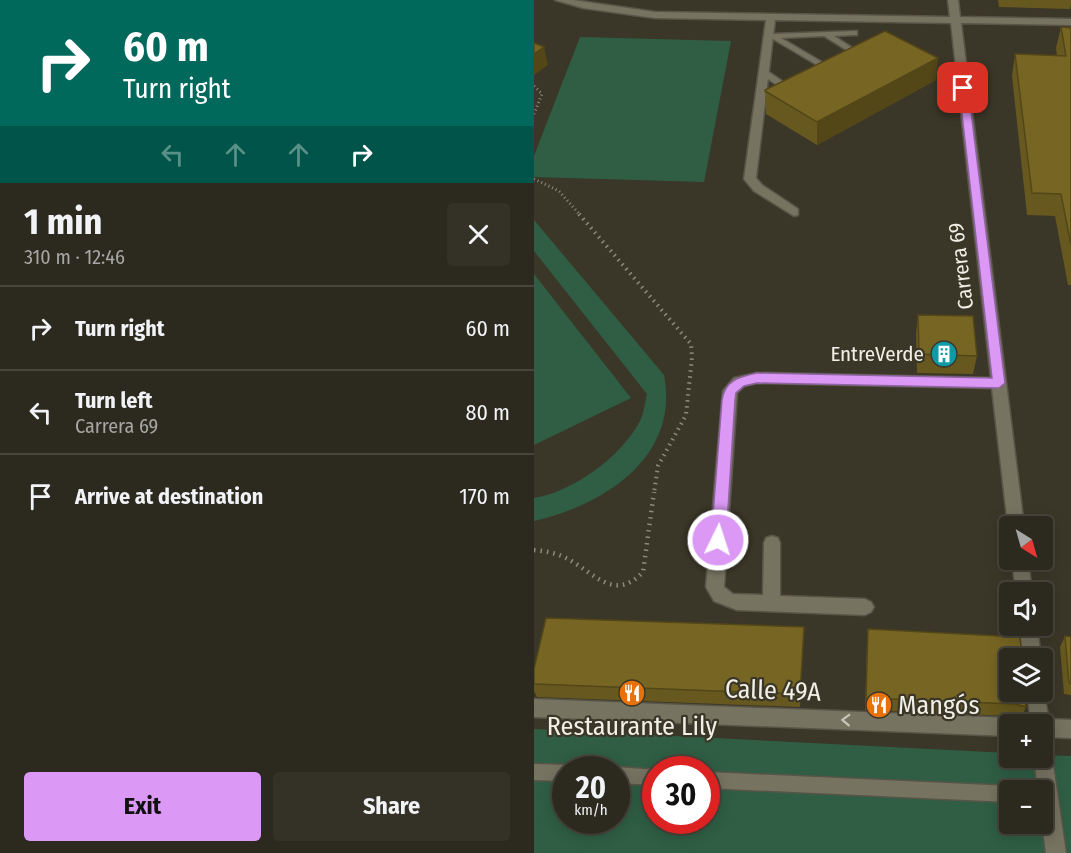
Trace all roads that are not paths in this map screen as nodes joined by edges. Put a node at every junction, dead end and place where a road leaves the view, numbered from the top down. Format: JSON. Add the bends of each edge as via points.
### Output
{"nodes":[{"id":1,"x":560,"y":0,"type":"edge"},
{"id":2,"x":953,"y":0,"type":"edge"},
{"id":3,"x":771,"y":17,"type":"junction"},
{"id":4,"x":955,"y":20,"type":"junction"},
{"id":5,"x":1071,"y":22,"type":"edge"},
{"id":6,"x":854,"y":33,"type":"dead end"},
{"id":7,"x":826,"y":34,"type":"junction"},
{"id":8,"x":771,"y":35,"type":"junction"},
{"id":9,"x":859,"y":56,"type":"edge"},
{"id":10,"x":829,"y":70,"type":"edge"},
{"id":11,"x":763,"y":72,"type":"junction"},
{"id":12,"x":791,"y":90,"type":"edge"},
{"id":13,"x":794,"y":212,"type":"dead end"},
{"id":14,"x":999,"y":383,"type":"junction"},
{"id":15,"x":1015,"y":516,"type":"edge"},
{"id":16,"x":772,"y":543,"type":"dead end"},
{"id":17,"x":771,"y":603,"type":"junction"},
{"id":18,"x":865,"y":607,"type":"dead end"},
{"id":19,"x":534,"y":708,"type":"edge"},
{"id":20,"x":999,"y":727,"type":"edge"},
{"id":21,"x":1053,"y":727,"type":"edge"},
{"id":22,"x":1071,"y":729,"type":"edge"},
{"id":23,"x":534,"y":772,"type":"edge"},
{"id":24,"x":552,"y":773,"type":"edge"},
{"id":25,"x":720,"y":781,"type":"edge"},
{"id":26,"x":999,"y":793,"type":"edge"},
{"id":27,"x":1053,"y":834,"type":"edge"},
{"id":28,"x":1056,"y":853,"type":"edge"}],
"edges":[{"from":1,"to":3,"type":"street","via":[[655,15]]},
{"from":2,"to":4,"type":"street","name":"Carrera 69"},
{"from":3,"to":4,"type":"street"},
{"from":3,"to":8,"type":"street"},
{"from":4,"to":5,"type":"street"},
{"from":4,"to":14,"type":"street","name":"Carrera 69"},
{"from":6,"to":7,"type":"lane"},
{"from":7,"to":8,"type":"lane"},
{"from":7,"to":9,"type":"lane"},
{"from":8,"to":10,"type":"lane"},
{"from":8,"to":11,"type":"street"},
{"from":11,"to":12,"type":"lane"},
{"from":11,"to":13,"type":"street","via":[[750,179]]},
{"from":14,"to":15,"type":"street","name":"Carrera 69"},
{"from":14,"to":17,"type":"street","via":[[757,378],[739,382],[730,391],[715,587],[718,596],[727,601]]},
{"from":16,"to":17,"type":"street"},
{"from":17,"to":18,"type":"street"},
{"from":20,"to":19,"type":"street","name":"Calle 49A","one_way":true},
{"from":21,"to":22,"type":"street"},
{"from":23,"to":24,"type":"lane"},
{"from":25,"to":26,"type":"lane"},
{"from":27,"to":28,"type":"street"}]}
